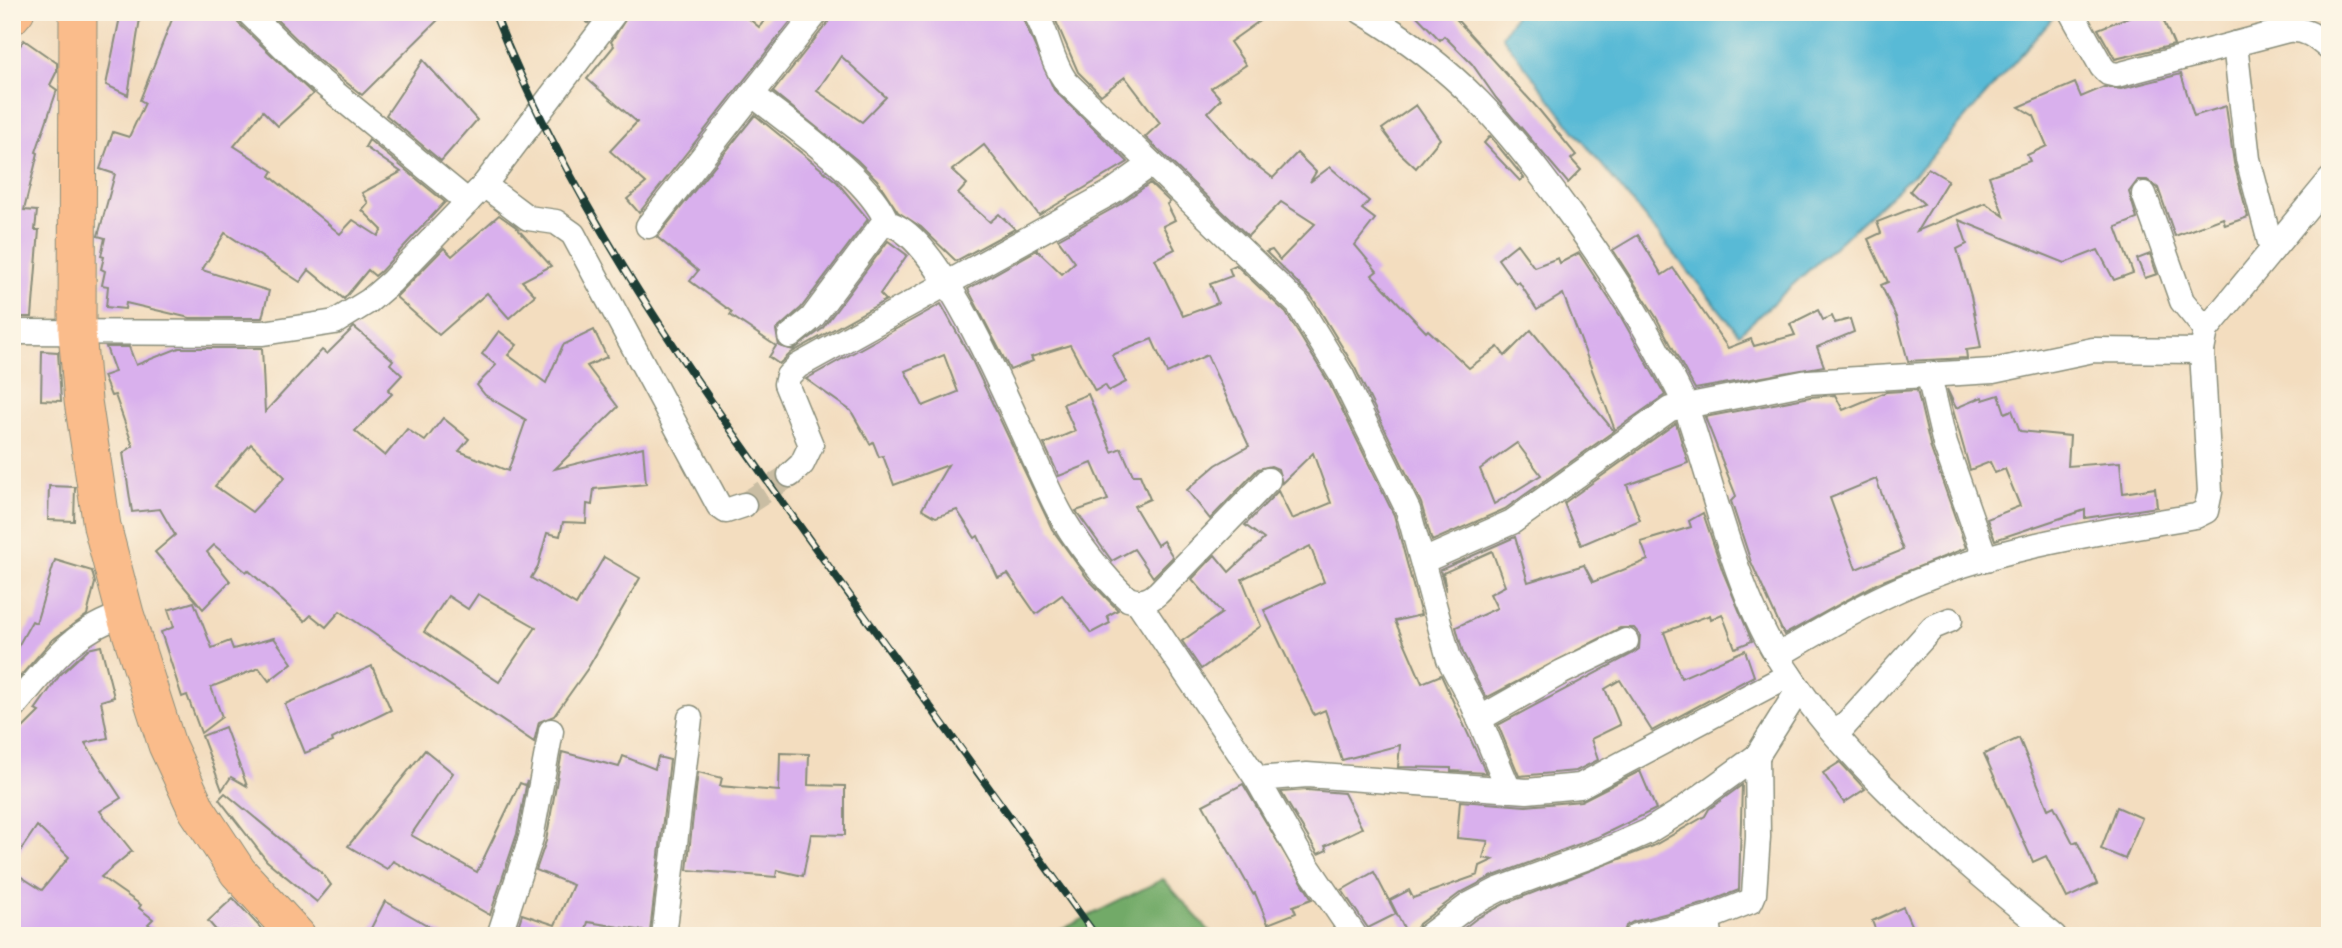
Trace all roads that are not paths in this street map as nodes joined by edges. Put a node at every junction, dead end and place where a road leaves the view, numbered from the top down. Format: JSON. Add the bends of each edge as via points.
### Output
{"nodes":[{"id":1,"x":18,"y":12,"type":"edge"},
{"id":2,"x":78,"y":12,"type":"edge"},
{"id":3,"x":248,"y":12,"type":"edge"},
{"id":4,"x":615,"y":12,"type":"edge"},
{"id":5,"x":817,"y":12,"type":"edge"},
{"id":6,"x":1035,"y":12,"type":"edge"},
{"id":7,"x":1362,"y":12,"type":"edge"},
{"id":8,"x":2071,"y":12,"type":"edge"},
{"id":9,"x":12,"y":19,"type":"edge"},
{"id":10,"x":2235,"y":44,"type":"junction"},
{"id":11,"x":2330,"y":49,"type":"edge"},
{"id":12,"x":752,"y":94,"type":"junction"},
{"id":13,"x":1150,"y":165,"type":"junction"},
{"id":14,"x":2330,"y":180,"type":"edge"},
{"id":15,"x":476,"y":193,"type":"junction"},
{"id":16,"x":2144,"y":194,"type":"dead end"},
{"id":17,"x":887,"y":223,"type":"junction"},
{"id":18,"x":648,"y":226,"type":"dead end"},
{"id":19,"x":2272,"y":250,"type":"junction"},
{"id":20,"x":947,"y":283,"type":"junction"},
{"id":21,"x":12,"y":332,"type":"edge"},
{"id":22,"x":77,"y":332,"type":"junction"},
{"id":23,"x":790,"y":336,"type":"dead end"},
{"id":24,"x":2204,"y":341,"type":"junction"},
{"id":25,"x":1929,"y":376,"type":"junction"},
{"id":26,"x":1686,"y":406,"type":"junction"},
{"id":27,"x":790,"y":475,"type":"tunnel mouth"},
{"id":28,"x":1268,"y":480,"type":"dead end"},
{"id":29,"x":744,"y":505,"type":"tunnel mouth"},
{"id":30,"x":1986,"y":560,"type":"junction"},
{"id":31,"x":1423,"y":561,"type":"junction"},
{"id":32,"x":1139,"y":602,"type":"junction"},
{"id":33,"x":124,"y":614,"type":"junction"},
{"id":34,"x":1950,"y":620,"type":"dead end"},
{"id":35,"x":1626,"y":641,"type":"dead end"},
{"id":36,"x":1788,"y":673,"type":"junction"},
{"id":37,"x":12,"y":709,"type":"edge"},
{"id":38,"x":690,"y":718,"type":"dead end"},
{"id":39,"x":1479,"y":719,"type":"junction"},
{"id":40,"x":551,"y":732,"type":"dead end"},
{"id":41,"x":1837,"y":734,"type":"junction"},
{"id":42,"x":1757,"y":756,"type":"junction"},
{"id":43,"x":1258,"y":779,"type":"junction"},
{"id":44,"x":1509,"y":790,"type":"junction"},
{"id":45,"x":1709,"y":927,"type":"edge"},
{"id":46,"x":297,"y":936,"type":"edge"},
{"id":47,"x":499,"y":936,"type":"edge"},
{"id":48,"x":664,"y":936,"type":"edge"},
{"id":49,"x":1355,"y":936,"type":"edge"},
{"id":50,"x":1428,"y":936,"type":"edge"},
{"id":51,"x":1637,"y":936,"type":"edge"},
{"id":52,"x":2053,"y":936,"type":"edge"}],
"edges":[{"from":1,"to":9,"type":"main road"},
{"from":2,"to":22,"type":"highway"},
{"from":3,"to":15,"type":"street","via":[[307,70]]},
{"from":4,"to":15,"type":"street"},
{"from":5,"to":12,"type":"street"},
{"from":6,"to":13,"type":"street","via":[[1056,69]]},
{"from":7,"to":26,"type":"street","via":[[1409,39],[1458,79],[1518,142],[1627,294]]},
{"from":8,"to":10,"type":"street","via":[[2108,73],[2117,75]]},
{"from":10,"to":11,"type":"street","via":[[2299,29]]},
{"from":10,"to":19,"type":"street","via":[[2248,159]]},
{"from":12,"to":17,"type":"street","via":[[870,195]]},
{"from":12,"to":18,"type":"street"},
{"from":13,"to":20,"type":"street","via":[[1112,192]]},
{"from":13,"to":31,"type":"street","via":[[1298,304],[1385,458],[1408,510]]},
{"from":14,"to":19,"type":"street"},
{"from":15,"to":22,"type":"street","via":[[391,282],[335,321],[262,333]]},
{"from":15,"to":29,"type":"street","via":[[528,218],[556,222],[573,234],[719,506],[726,511]]},
{"from":16,"to":24,"type":"street","via":[[2182,301]]},
{"from":17,"to":20,"type":"street","via":[[903,229]]},
{"from":17,"to":23,"type":"street","via":[[872,235],[812,318]]},
{"from":19,"to":24,"type":"street"},
{"from":20,"to":27,"type":"street","via":[[798,366],[788,376],[787,392],[811,445],[802,464]]},
{"from":20,"to":32,"type":"street","via":[[1012,405],[1064,520],[1119,592]]},
{"from":21,"to":22,"type":"street"},
{"from":22,"to":33,"type":"highway","via":[[91,463]]},
{"from":24,"to":25,"type":"street","via":[[2092,350],[2031,365]]},
{"from":24,"to":30,"type":"street","via":[[2210,477],[2206,511]]},
{"from":25,"to":26,"type":"street","via":[[1834,379]]},
{"from":25,"to":30,"type":"street","via":[[1945,444]]},
{"from":26,"to":31,"type":"street","via":[[1670,409],[1512,522]]},
{"from":26,"to":36,"type":"street","via":[[1748,593]]},
{"from":28,"to":32,"type":"street","via":[[1158,593]]},
{"from":30,"to":36,"type":"street","via":[[1902,588]]},
{"from":31,"to":39,"type":"street","via":[[1449,659]]},
{"from":32,"to":43,"type":"street"},
{"from":33,"to":37,"type":"street","via":[[72,639]]},
{"from":33,"to":46,"type":"highway","via":[[167,745],[197,810],[239,872]]},
{"from":34,"to":41,"type":"street","via":[[1933,626]]},
{"from":35,"to":39,"type":"street"},
{"from":36,"to":41,"type":"street"},
{"from":36,"to":42,"type":"street"},
{"from":36,"to":44,"type":"street","via":[[1580,786]]},
{"from":38,"to":48,"type":"street"},
{"from":39,"to":44,"type":"street"},
{"from":40,"to":47,"type":"street","via":[[531,838]]},
{"from":41,"to":52,"type":"street","via":[[1892,794]]},
{"from":42,"to":45,"type":"street","via":[[1755,894],[1752,901]]},
{"from":42,"to":50,"type":"street","via":[[1647,832],[1498,890]]},
{"from":43,"to":44,"type":"street","via":[[1307,775]]},
{"from":43,"to":49,"type":"street","via":[[1300,855]]},
{"from":45,"to":51,"type":"street"}]}
